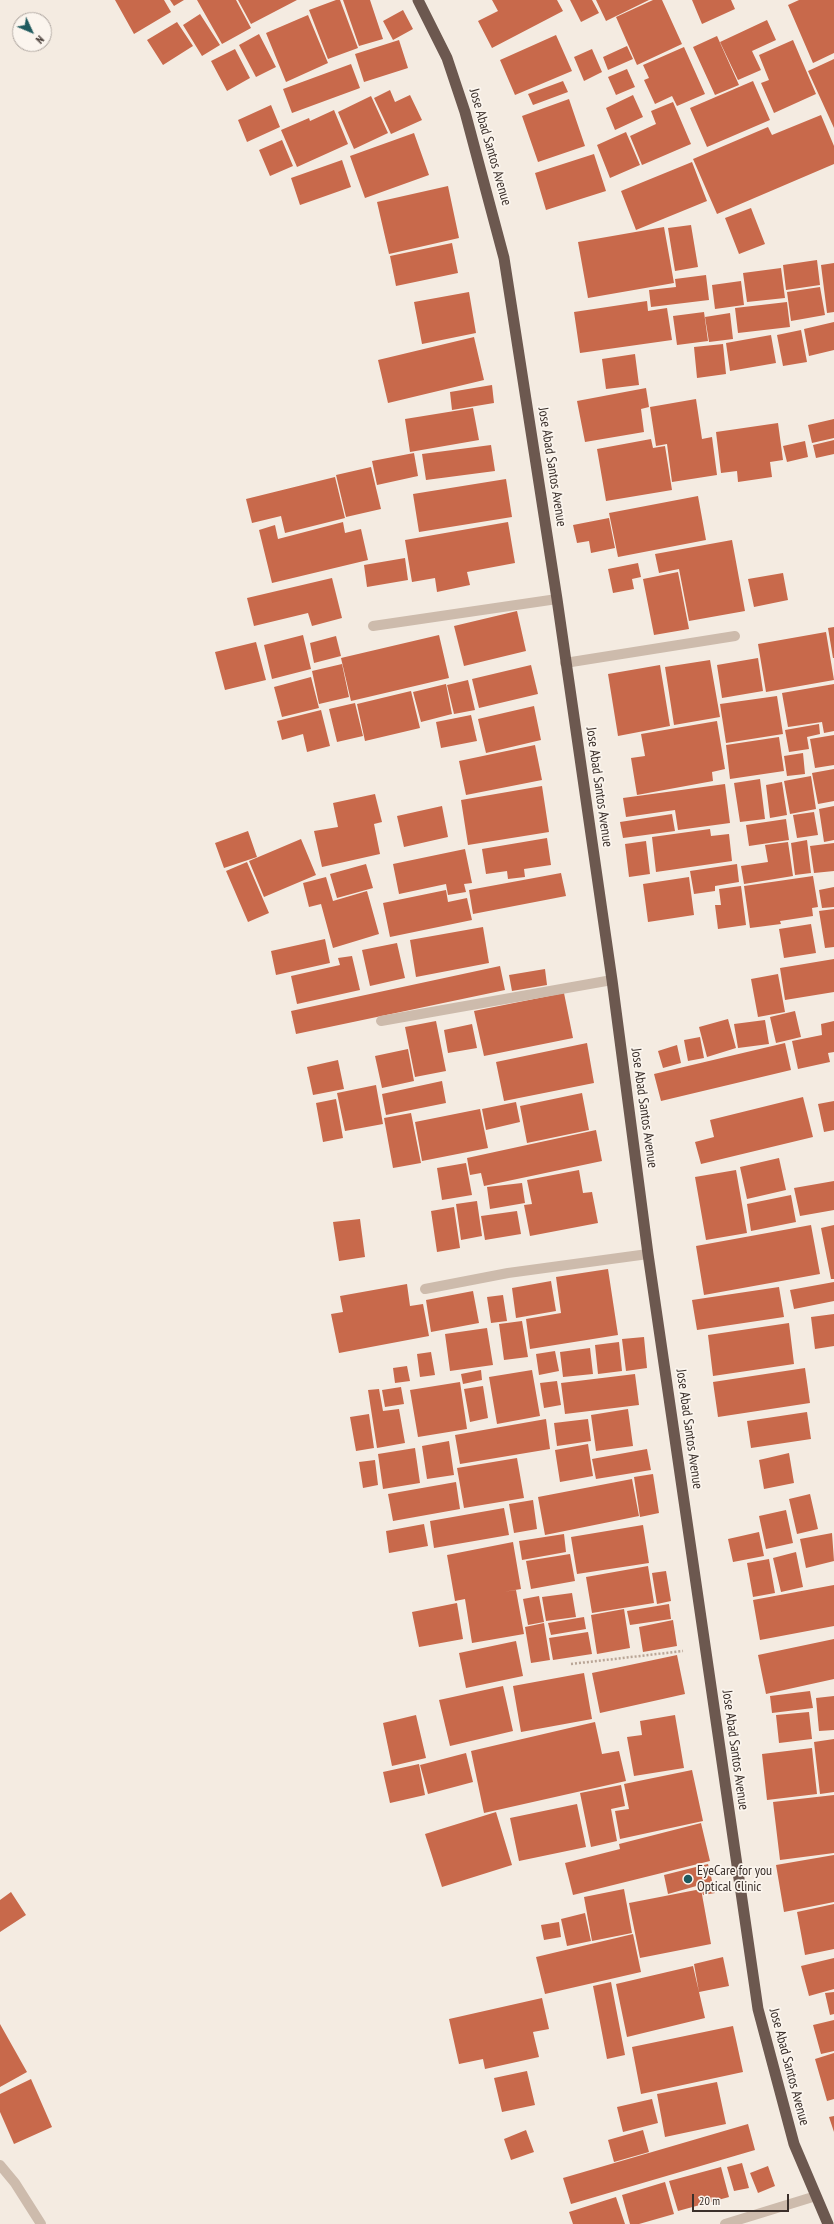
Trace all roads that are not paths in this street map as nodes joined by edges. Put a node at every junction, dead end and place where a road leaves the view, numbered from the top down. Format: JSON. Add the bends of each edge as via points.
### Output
{"nodes":[{"id":1,"x":418,"y":0,"type":"edge"},
{"id":2,"x":557,"y":599,"type":"junction"},
{"id":3,"x":373,"y":626,"type":"dead end"},
{"id":4,"x":735,"y":636,"type":"dead end"},
{"id":5,"x":565,"y":663,"type":"junction"},
{"id":6,"x":612,"y":980,"type":"junction"},
{"id":7,"x":381,"y":1022,"type":"dead end"},
{"id":8,"x":648,"y":1254,"type":"junction"},
{"id":9,"x":425,"y":1289,"type":"dead end"},
{"id":10,"x":0,"y":2165,"type":"edge"},
{"id":11,"x":816,"y":2196,"type":"junction"},
{"id":12,"x":40,"y":2224,"type":"edge"},
{"id":13,"x":725,"y":2224,"type":"edge"},
{"id":14,"x":828,"y":2224,"type":"edge"}],
"edges":[{"from":1,"to":2,"type":"highway","name":"Jose Abad Santos Avenue","via":[[447,58],[487,188],[504,258]]},
{"from":2,"to":3,"type":"street"},
{"from":2,"to":5,"type":"highway","name":"Jose Abad Santos Avenue"},
{"from":4,"to":5,"type":"street"},
{"from":5,"to":6,"type":"highway","name":"Jose Abad Santos Avenue"},
{"from":6,"to":7,"type":"street"},
{"from":6,"to":8,"type":"highway","name":"Jose Abad Santos Avenue"},
{"from":8,"to":9,"type":"street","via":[[508,1273]]},
{"from":8,"to":11,"type":"highway","name":"Jose Abad Santos Avenue","via":[[758,2009],[794,2144]]},
{"from":10,"to":12,"type":"street","via":[[15,2183]]},
{"from":11,"to":13,"type":"street"},
{"from":11,"to":14,"type":"highway","name":"Jose Abad Santos Avenue"}]}
